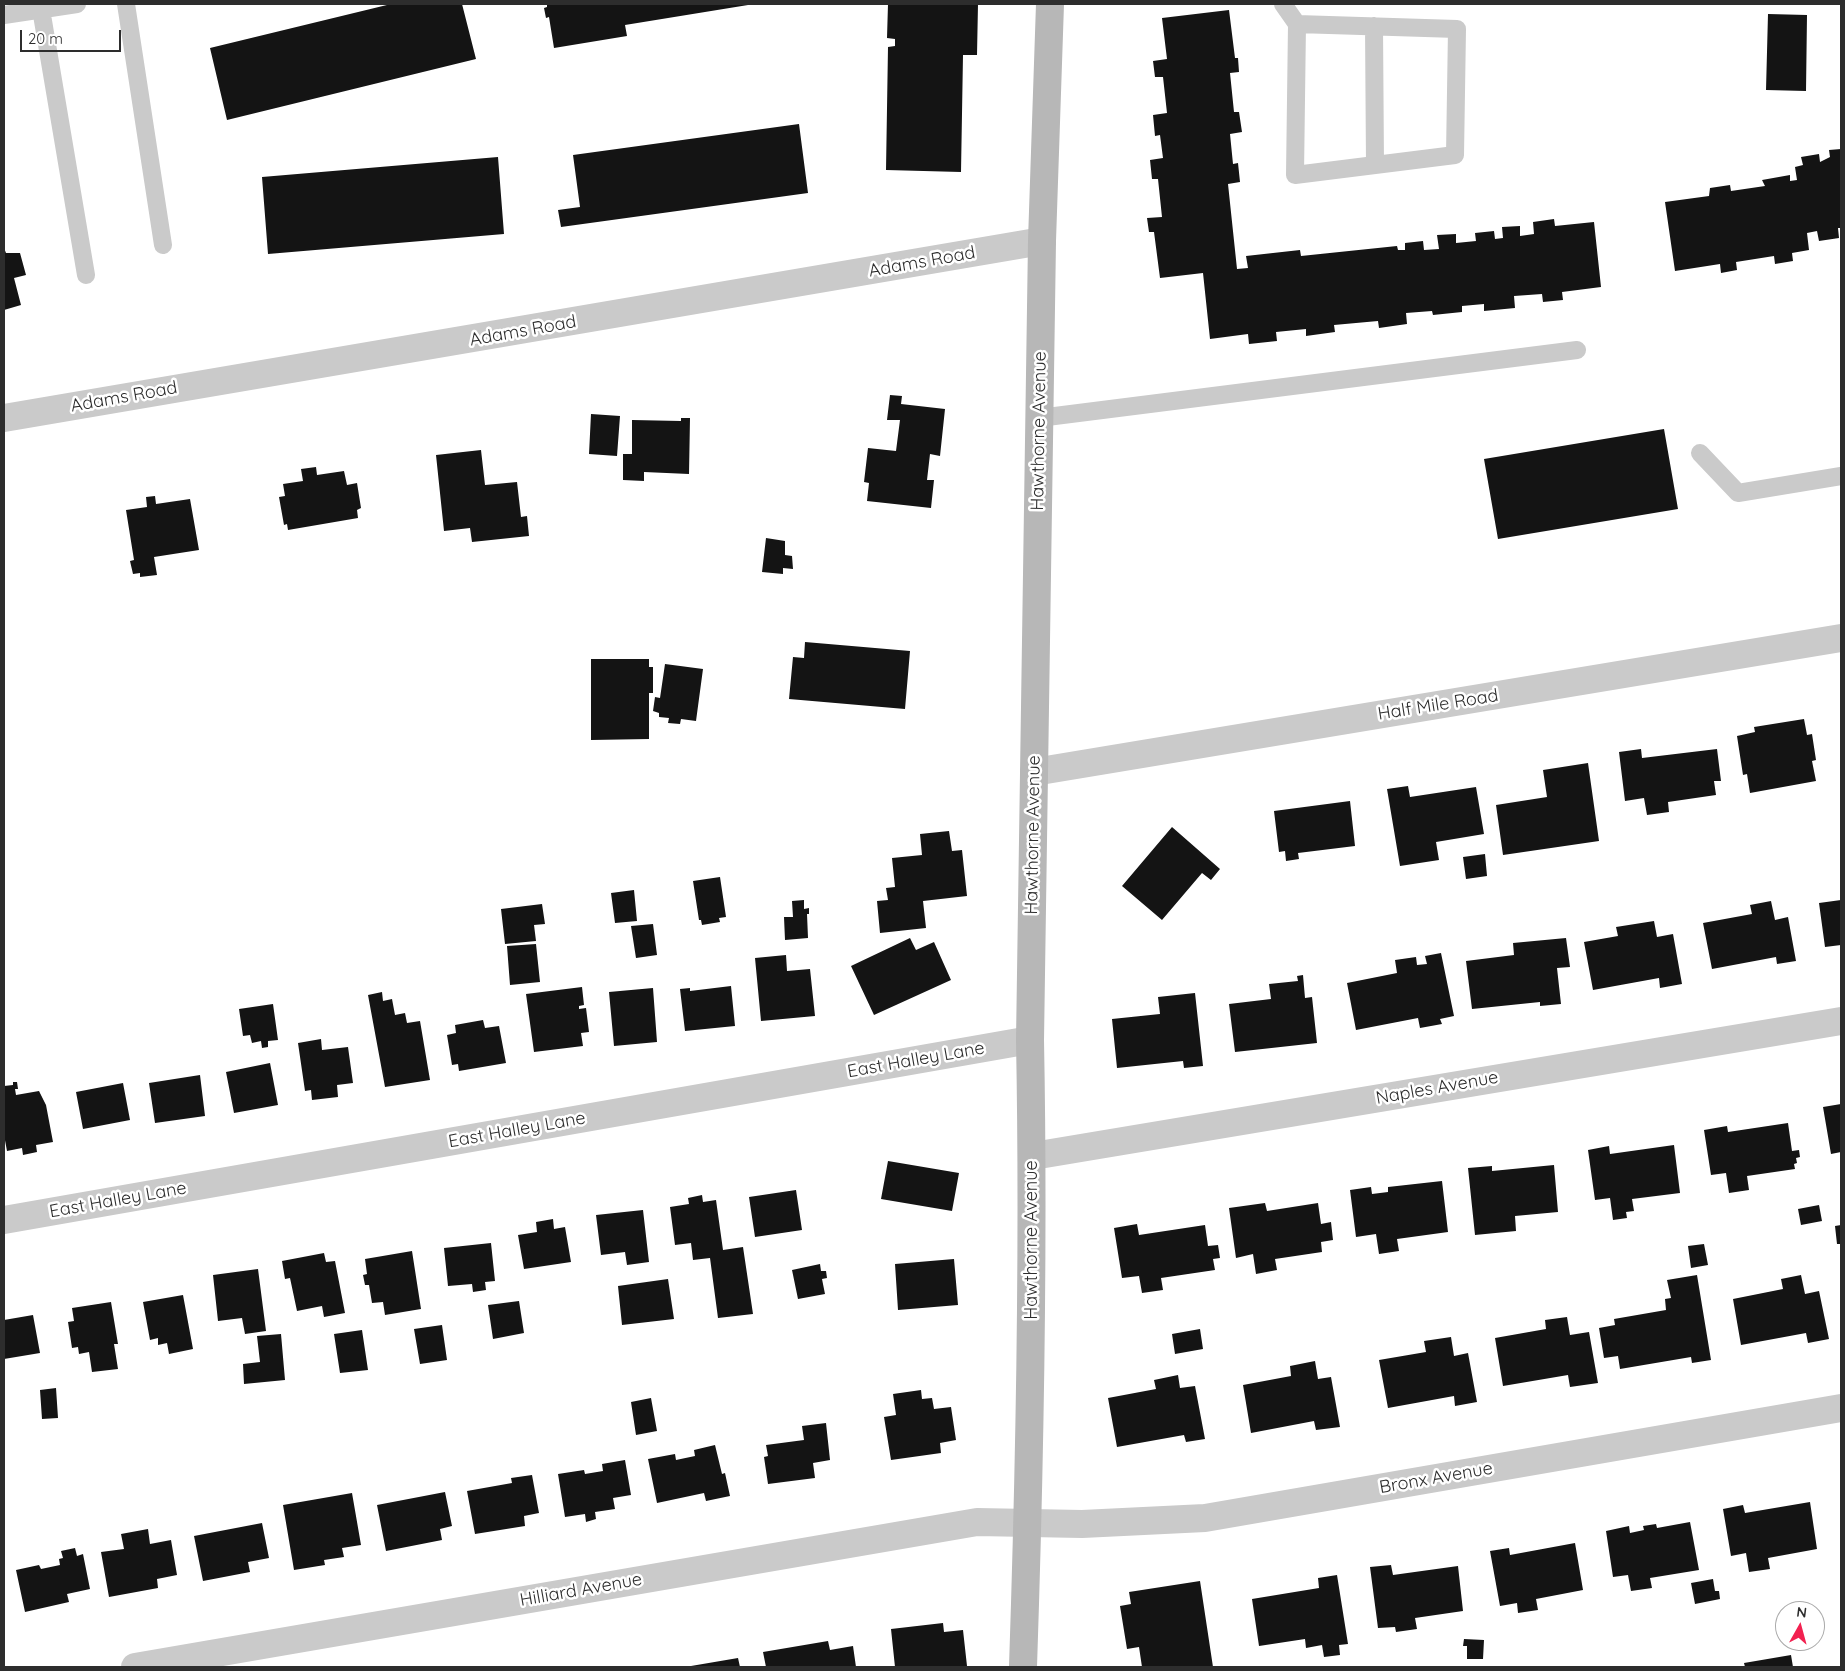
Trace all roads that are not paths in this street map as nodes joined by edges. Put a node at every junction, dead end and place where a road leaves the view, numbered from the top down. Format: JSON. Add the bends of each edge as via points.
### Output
{"nodes":[{"id":1,"x":77,"y":4,"type":"edge"},
{"id":2,"x":126,"y":4,"type":"edge"},
{"id":3,"x":1050,"y":4,"type":"edge"},
{"id":4,"x":1283,"y":4,"type":"edge"},
{"id":5,"x":41,"y":9,"type":"junction"},
{"id":6,"x":4,"y":15,"type":"edge"},
{"id":7,"x":1297,"y":24,"type":"junction"},
{"id":8,"x":1374,"y":26,"type":"junction"},
{"id":9,"x":1374,"y":165,"type":"junction"},
{"id":10,"x":1042,"y":241,"type":"junction"},
{"id":11,"x":163,"y":245,"type":"dead end"},
{"id":12,"x":86,"y":275,"type":"dead end"},
{"id":13,"x":1577,"y":350,"type":"dead end"},
{"id":14,"x":4,"y":418,"type":"edge"},
{"id":15,"x":1039,"y":418,"type":"junction"},
{"id":16,"x":1700,"y":453,"type":"dead end"},
{"id":17,"x":1841,"y":476,"type":"edge"},
{"id":18,"x":1841,"y":638,"type":"edge"},
{"id":19,"x":1034,"y":772,"type":"junction"},
{"id":20,"x":1841,"y":1021,"type":"edge"},
{"id":21,"x":1030,"y":1040,"type":"junction"},
{"id":22,"x":1033,"y":1156,"type":"junction"},
{"id":23,"x":4,"y":1220,"type":"edge"},
{"id":24,"x":1841,"y":1408,"type":"edge"},
{"id":25,"x":1028,"y":1524,"type":"junction"},
{"id":26,"x":135,"y":1667,"type":"edge"},
{"id":27,"x":1023,"y":1667,"type":"edge"}],
"edges":[{"from":1,"to":5,"type":"lane"},
{"from":2,"to":11,"type":"lane"},
{"from":3,"to":10,"type":"street","name":"Hawthorne Avenue"},
{"from":4,"to":7,"type":"lane"},
{"from":5,"to":6,"type":"lane"},
{"from":5,"to":12,"type":"lane"},
{"from":7,"to":8,"type":"lane"},
{"from":7,"to":9,"type":"lane","via":[[1295,175]]},
{"from":8,"to":9,"type":"lane"},
{"from":8,"to":9,"type":"lane","via":[[1457,29],[1455,155]]},
{"from":10,"to":14,"type":"street","name":"Adams Road"},
{"from":10,"to":15,"type":"street","name":"Hawthorne Avenue"},
{"from":13,"to":15,"type":"lane"},
{"from":15,"to":19,"type":"street","name":"Hawthorne Avenue"},
{"from":16,"to":17,"type":"lane","via":[[1738,493]]},
{"from":18,"to":19,"type":"street","name":"Half Mile Road"},
{"from":19,"to":21,"type":"street","name":"Hawthorne Avenue"},
{"from":20,"to":22,"type":"street","name":"Naples Avenue"},
{"from":21,"to":22,"type":"street","name":"Hawthorne Avenue"},
{"from":21,"to":23,"type":"street","name":"East Halley Lane"},
{"from":22,"to":25,"type":"street","name":"Hawthorne Avenue"},
{"from":24,"to":25,"type":"street","name":"Bronx Avenue","via":[[1206,1518]]},
{"from":25,"to":26,"type":"street","name":"Hilliard Avenue","via":[[977,1522]]},
{"from":25,"to":27,"type":"street","name":"Hawthorne Avenue"}]}
